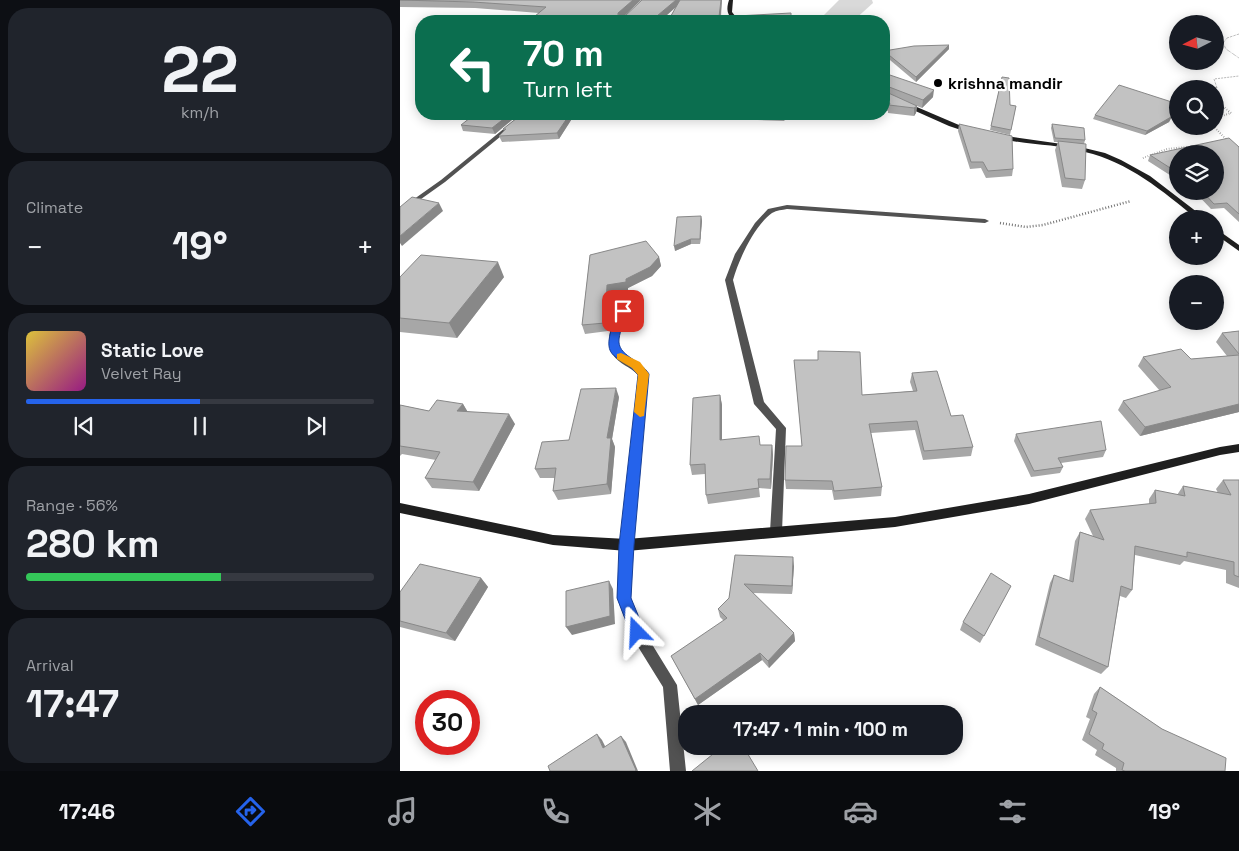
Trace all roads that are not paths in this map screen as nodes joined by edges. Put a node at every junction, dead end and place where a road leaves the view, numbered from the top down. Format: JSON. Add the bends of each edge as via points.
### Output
{"nodes":[{"id":1,"x":731,"y":0,"type":"edge"},
{"id":2,"x":730,"y":15,"type":"edge"},
{"id":3,"x":890,"y":98,"type":"edge"},
{"id":4,"x":518,"y":120,"type":"edge"},
{"id":5,"x":982,"y":134,"type":"edge"},
{"id":6,"x":989,"y":136,"type":"edge"},
{"id":7,"x":1190,"y":210,"type":"edge"},
{"id":8,"x":400,"y":212,"type":"edge"},
{"id":9,"x":985,"y":221,"type":"road end"},
{"id":10,"x":1224,"y":237,"type":"edge"},
{"id":11,"x":1239,"y":249,"type":"edge"},
{"id":12,"x":639,"y":296,"type":"dead end"},
{"id":13,"x":1239,"y":448,"type":"edge"},
{"id":14,"x":400,"y":508,"type":"edge"},
{"id":15,"x":776,"y":532,"type":"junction"},
{"id":16,"x":626,"y":545,"type":"junction"},
{"id":17,"x":678,"y":771,"type":"edge"}],
"edges":[{"from":1,"to":2,"type":"street"},
{"from":3,"to":5,"type":"street","via":[[950,126]]},
{"from":4,"to":8,"type":"street"},
{"from":6,"to":7,"type":"street","via":[[1085,149],[1129,166]]},
{"from":9,"to":15,"type":"street","via":[[788,207],[770,211],[755,229],[731,270],[729,280],[759,404],[781,428]]},
{"from":10,"to":11,"type":"street"},
{"from":12,"to":16,"type":"street","via":[[623,311],[614,339],[619,356],[636,365],[643,374]]},
{"from":13,"to":15,"type":"street","via":[[1029,499],[895,522]]},
{"from":14,"to":16,"type":"street","via":[[553,540]]},
{"from":15,"to":16,"type":"street"},
{"from":16,"to":17,"type":"street","via":[[624,598],[637,632],[670,685]]}]}
